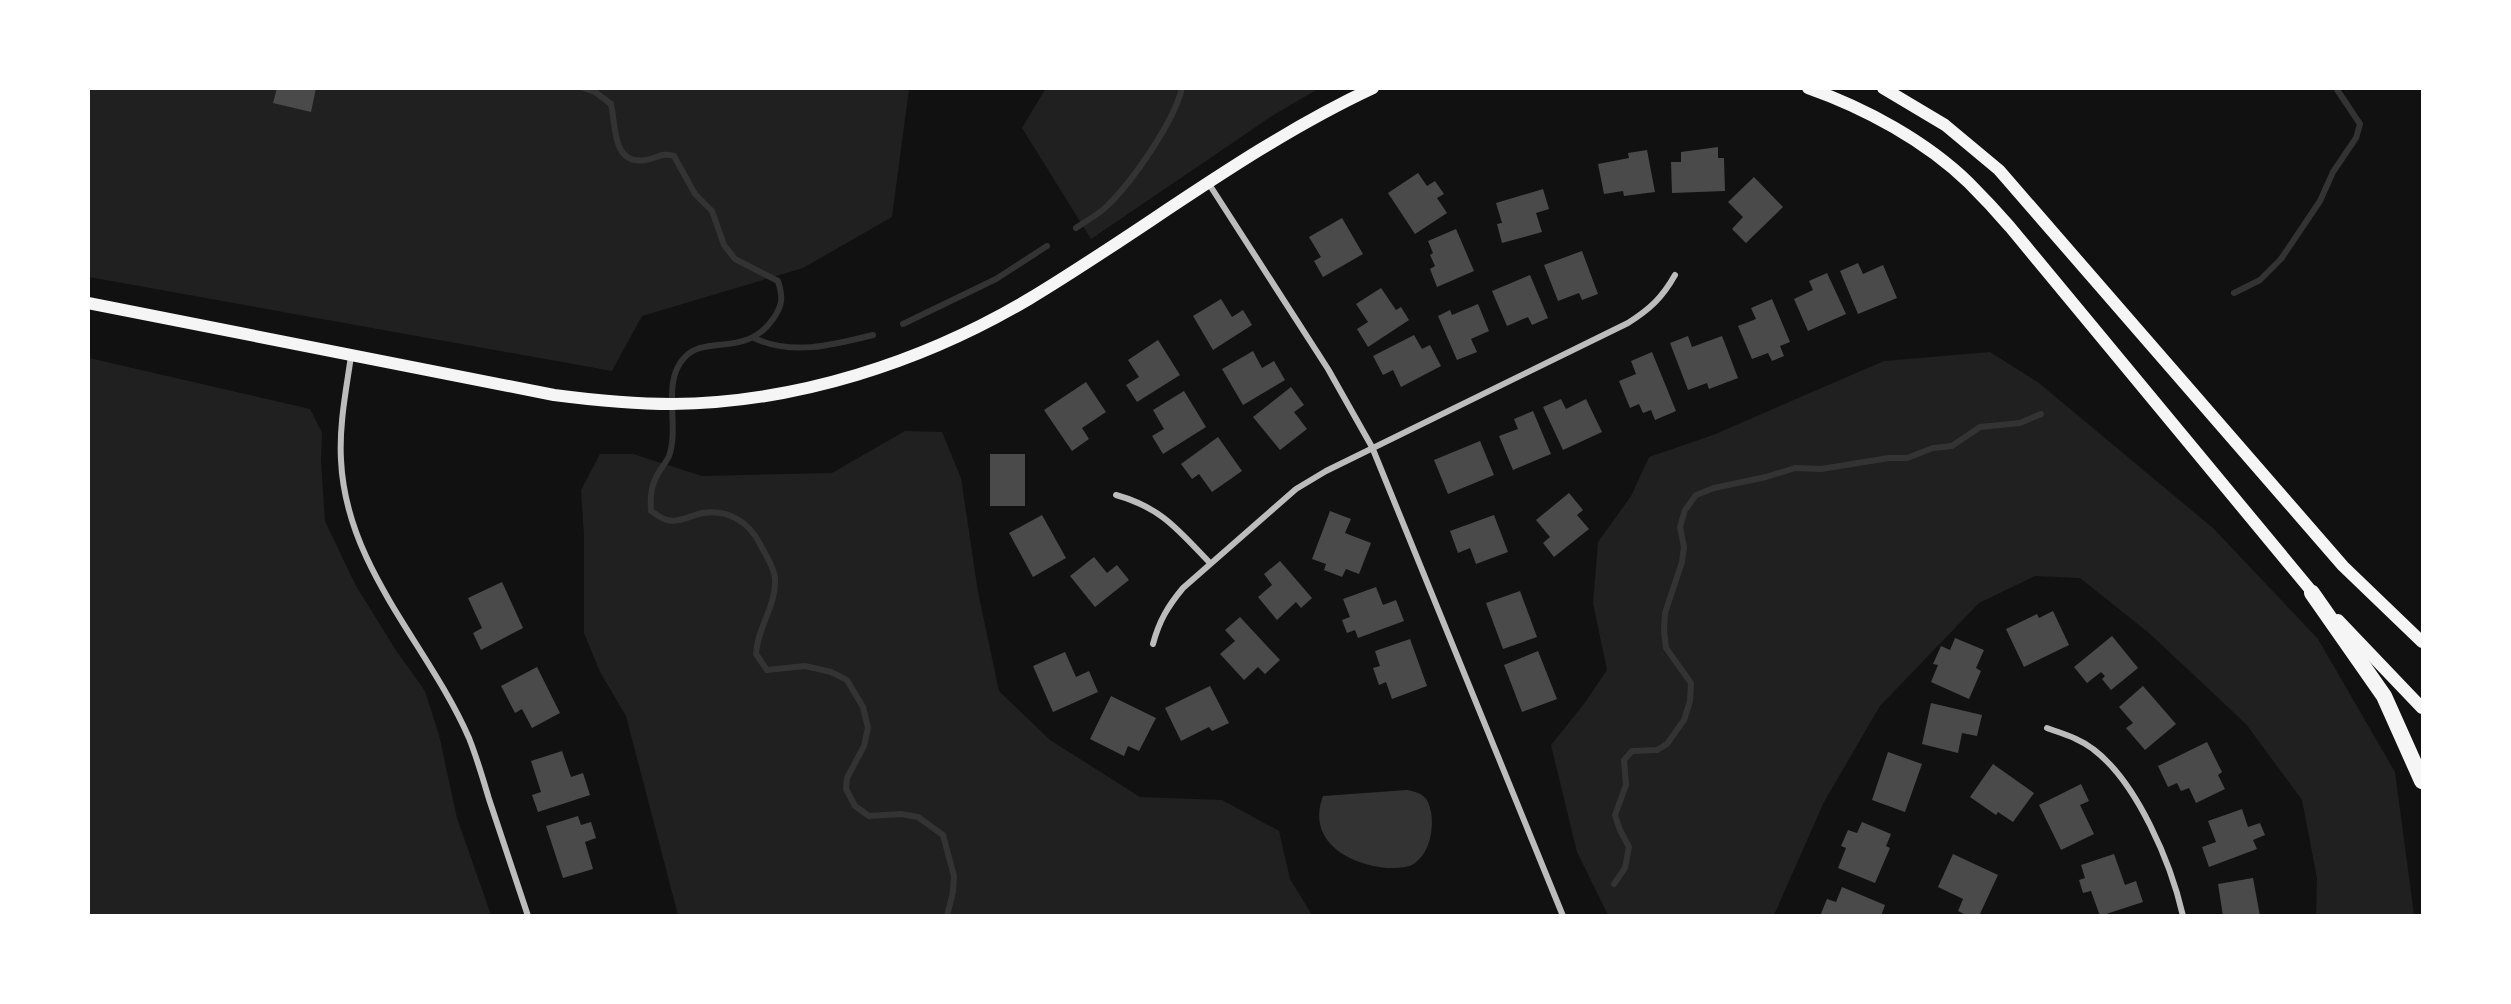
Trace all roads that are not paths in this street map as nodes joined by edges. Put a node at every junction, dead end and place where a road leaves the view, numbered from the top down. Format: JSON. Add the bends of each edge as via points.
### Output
{"nodes":[{"id":1,"x":1373,"y":88,"type":"edge"},
{"id":2,"x":1808,"y":88,"type":"edge"},
{"id":3,"x":1883,"y":88,"type":"edge"},
{"id":4,"x":1209,"y":184,"type":"junction"},
{"id":5,"x":1675,"y":275,"type":"dead end"},
{"id":6,"x":88,"y":303,"type":"edge"},
{"id":7,"x":351,"y":356,"type":"junction"},
{"id":8,"x":1372,"y":447,"type":"junction"},
{"id":9,"x":1116,"y":495,"type":"dead end"},
{"id":10,"x":1210,"y":563,"type":"junction"},
{"id":11,"x":2312,"y":593,"type":"junction"},
{"id":12,"x":2422,"y":642,"type":"edge"},
{"id":13,"x":1154,"y":644,"type":"dead end"},
{"id":14,"x":2422,"y":708,"type":"edge"},
{"id":15,"x":2047,"y":728,"type":"dead end"},
{"id":16,"x":2422,"y":781,"type":"edge"},
{"id":17,"x":528,"y":915,"type":"edge"},
{"id":18,"x":1563,"y":915,"type":"edge"},
{"id":19,"x":2183,"y":915,"type":"edge"}],
"edges":[{"from":1,"to":4,"type":"main road","via":[[1285,134]]},
{"from":2,"to":11,"type":"main road","via":[[1878,119],[1924,147],[1968,182],[2010,227]]},
{"from":3,"to":12,"type":"main road","via":[[1945,125],[1999,170],[2343,566]]},
{"from":4,"to":7,"type":"main road","via":[[980,326],[937,346],[848,377],[790,391],[649,404],[554,395]]},
{"from":4,"to":8,"type":"street","via":[[1329,369]]},
{"from":5,"to":8,"type":"street","via":[[1664,295],[1628,323]]},
{"from":6,"to":7,"type":"main road"},
{"from":7,"to":17,"type":"street","via":[[341,426],[341,461],[354,528],[378,583],[436,676],[469,739]]},
{"from":8,"to":10,"type":"street","via":[[1296,489]]},
{"from":8,"to":18,"type":"street"},
{"from":9,"to":10,"type":"street","via":[[1152,508]]},
{"from":10,"to":13,"type":"street","via":[[1167,607]]},
{"from":11,"to":14,"type":"main road"},
{"from":11,"to":16,"type":"highway","via":[[2384,696]]},
{"from":15,"to":19,"type":"street","via":[[2093,749],[2125,784],[2165,858]]}]}
